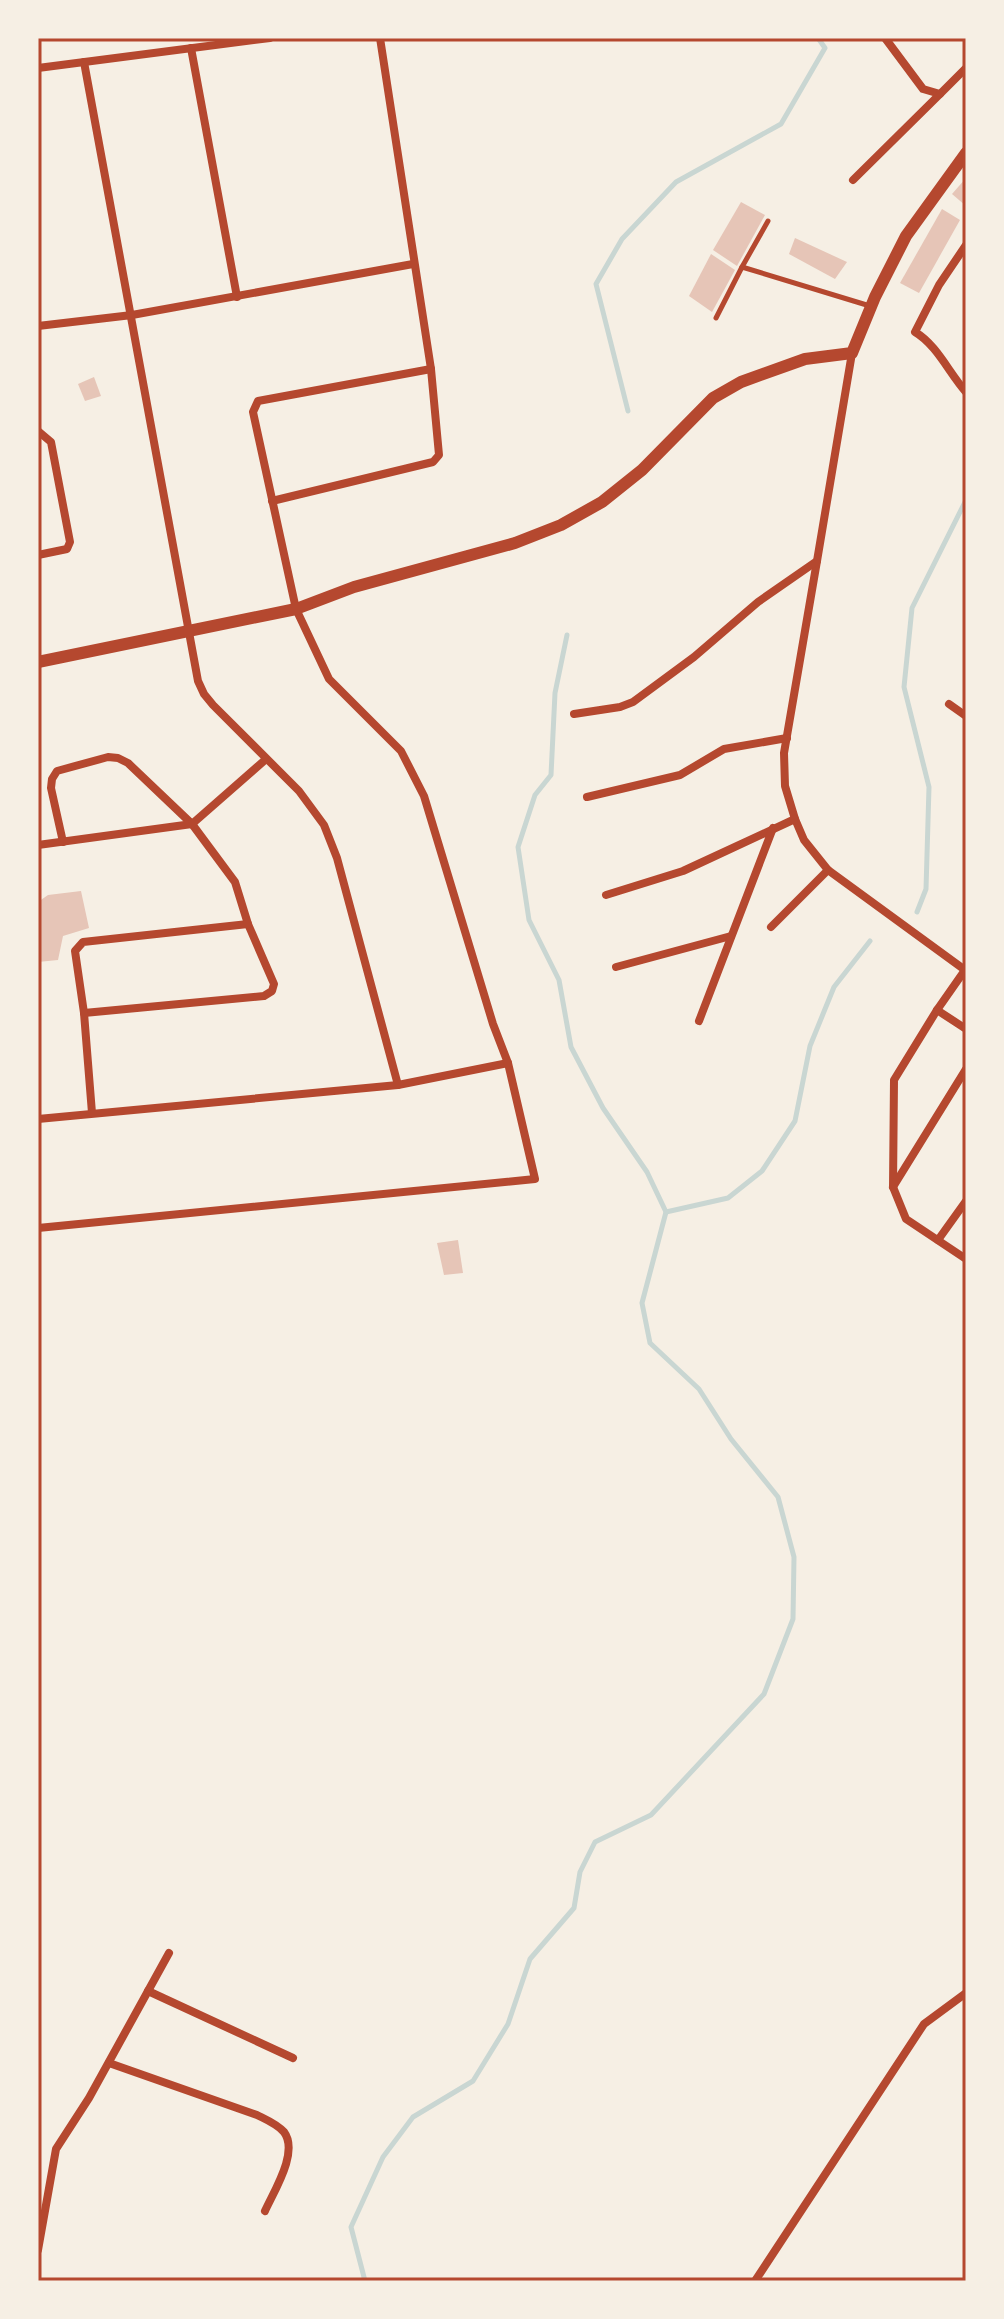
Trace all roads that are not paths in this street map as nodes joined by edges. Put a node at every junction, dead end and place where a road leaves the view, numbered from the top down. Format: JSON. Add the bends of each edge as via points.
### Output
{"nodes":[{"id":1,"x":270,"y":38,"type":"edge"},
{"id":2,"x":380,"y":38,"type":"edge"},
{"id":3,"x":885,"y":38,"type":"edge"},
{"id":4,"x":191,"y":48,"type":"junction"},
{"id":5,"x":84,"y":62,"type":"junction"},
{"id":6,"x":38,"y":68,"type":"edge"},
{"id":7,"x":966,"y":68,"type":"edge"},
{"id":8,"x":940,"y":94,"type":"junction"},
{"id":9,"x":966,"y":153,"type":"edge"},
{"id":10,"x":853,"y":180,"type":"dead end"},
{"id":11,"x":768,"y":221,"type":"dead end"},
{"id":12,"x":966,"y":245,"type":"edge"},
{"id":13,"x":413,"y":264,"type":"junction"},
{"id":14,"x":742,"y":267,"type":"junction"},
{"id":15,"x":237,"y":297,"type":"junction"},
{"id":16,"x":871,"y":307,"type":"junction"},
{"id":17,"x":132,"y":315,"type":"junction"},
{"id":18,"x":716,"y":318,"type":"dead end"},
{"id":19,"x":38,"y":326,"type":"edge"},
{"id":20,"x":852,"y":353,"type":"junction"},
{"id":21,"x":431,"y":369,"type":"junction"},
{"id":22,"x":966,"y":392,"type":"edge"},
{"id":23,"x":38,"y":431,"type":"edge"},
{"id":24,"x":272,"y":501,"type":"junction"},
{"id":25,"x":38,"y":555,"type":"edge"},
{"id":26,"x":817,"y":561,"type":"junction"},
{"id":27,"x":296,"y":609,"type":"junction"},
{"id":28,"x":191,"y":633,"type":"junction"},
{"id":29,"x":38,"y":662,"type":"edge"},
{"id":30,"x":949,"y":704,"type":"dead end"},
{"id":31,"x":574,"y":714,"type":"dead end"},
{"id":32,"x":966,"y":716,"type":"edge"},
{"id":33,"x":787,"y":738,"type":"junction"},
{"id":34,"x":265,"y":760,"type":"junction"},
{"id":35,"x":587,"y":797,"type":"dead end"},
{"id":36,"x":795,"y":819,"type":"junction"},
{"id":37,"x":192,"y":824,"type":"junction"},
{"id":38,"x":773,"y":828,"type":"junction"},
{"id":39,"x":63,"y":842,"type":"junction"},
{"id":40,"x":38,"y":845,"type":"edge"},
{"id":41,"x":828,"y":870,"type":"junction"},
{"id":42,"x":606,"y":895,"type":"dead end"},
{"id":43,"x":248,"y":924,"type":"junction"},
{"id":44,"x":771,"y":927,"type":"dead end"},
{"id":45,"x":731,"y":936,"type":"junction"},
{"id":46,"x":616,"y":967,"type":"dead end"},
{"id":47,"x":966,"y":969,"type":"edge"},
{"id":48,"x":937,"y":1010,"type":"junction"},
{"id":49,"x":84,"y":1013,"type":"junction"},
{"id":50,"x":699,"y":1021,"type":"dead end"},
{"id":51,"x":966,"y":1029,"type":"edge"},
{"id":52,"x":508,"y":1063,"type":"junction"},
{"id":53,"x":966,"y":1069,"type":"edge"},
{"id":54,"x":398,"y":1085,"type":"junction"},
{"id":55,"x":92,"y":1113,"type":"junction"},
{"id":56,"x":38,"y":1119,"type":"edge"},
{"id":57,"x":893,"y":1187,"type":"junction"},
{"id":58,"x":966,"y":1201,"type":"edge"},
{"id":59,"x":38,"y":1228,"type":"edge"},
{"id":60,"x":938,"y":1240,"type":"junction"},
{"id":61,"x":966,"y":1259,"type":"edge"},
{"id":62,"x":169,"y":1953,"type":"dead end"},
{"id":63,"x":148,"y":1991,"type":"junction"},
{"id":64,"x":966,"y":1993,"type":"edge"},
{"id":65,"x":293,"y":2058,"type":"dead end"},
{"id":66,"x":109,"y":2063,"type":"junction"},
{"id":67,"x":265,"y":2211,"type":"dead end"},
{"id":68,"x":38,"y":2250,"type":"edge"},
{"id":69,"x":755,"y":2281,"type":"edge"}],
"edges":[{"from":1,"to":4,"type":"street"},
{"from":2,"to":13,"type":"street"},
{"from":3,"to":8,"type":"street","via":[[923,89]]},
{"from":4,"to":5,"type":"street"},
{"from":4,"to":15,"type":"street"},
{"from":5,"to":6,"type":"street"},
{"from":5,"to":17,"type":"street"},
{"from":7,"to":8,"type":"street"},
{"from":8,"to":10,"type":"street"},
{"from":9,"to":16,"type":"street","via":[[906,236]]},
{"from":11,"to":14,"type":"lane"},
{"from":12,"to":22,"type":"street","via":[[915,332]]},
{"from":13,"to":15,"type":"street"},
{"from":13,"to":21,"type":"street"},
{"from":14,"to":16,"type":"lane"},
{"from":14,"to":18,"type":"lane"},
{"from":15,"to":17,"type":"street"},
{"from":16,"to":20,"type":"street"},
{"from":17,"to":19,"type":"street"},
{"from":17,"to":28,"type":"street"},
{"from":20,"to":26,"type":"street"},
{"from":20,"to":27,"type":"street","via":[[785,365],[722,393],[642,470],[602,502],[561,525]]},
{"from":21,"to":24,"type":"street","via":[[436,460]]},
{"from":21,"to":24,"type":"street","via":[[258,401],[253,412]]},
{"from":23,"to":25,"type":"street","via":[[51,442],[70,542],[60,552]]},
{"from":24,"to":27,"type":"street"},
{"from":26,"to":31,"type":"street","via":[[633,702]]},
{"from":26,"to":33,"type":"street"},
{"from":27,"to":28,"type":"street"},
{"from":27,"to":52,"type":"street","via":[[329,679],[401,751],[424,796]]},
{"from":28,"to":29,"type":"street"},
{"from":28,"to":34,"type":"street","via":[[204,694]]},
{"from":30,"to":32,"type":"street"},
{"from":33,"to":35,"type":"street","via":[[724,749],[680,775]]},
{"from":33,"to":36,"type":"street","via":[[784,778]]},
{"from":34,"to":37,"type":"street"},
{"from":34,"to":54,"type":"street","via":[[324,825]]},
{"from":36,"to":38,"type":"street"},
{"from":36,"to":41,"type":"street"},
{"from":37,"to":39,"type":"street"},
{"from":37,"to":39,"type":"street","via":[[128,763],[108,757],[66,767],[52,779]]},
{"from":37,"to":43,"type":"street","via":[[235,882]]},
{"from":38,"to":42,"type":"street","via":[[683,871]]},
{"from":38,"to":45,"type":"street"},
{"from":39,"to":40,"type":"street"},
{"from":41,"to":44,"type":"street"},
{"from":41,"to":47,"type":"street"},
{"from":43,"to":49,"type":"street","via":[[83,942],[75,951]]},
{"from":43,"to":49,"type":"street","via":[[274,984],[264,996]]},
{"from":45,"to":46,"type":"street"},
{"from":45,"to":50,"type":"street"},
{"from":47,"to":48,"type":"street"},
{"from":48,"to":51,"type":"street"},
{"from":48,"to":57,"type":"street","via":[[894,1080]]},
{"from":49,"to":55,"type":"street"},
{"from":52,"to":54,"type":"street"},
{"from":52,"to":59,"type":"street","via":[[535,1179]]},
{"from":53,"to":57,"type":"street"},
{"from":54,"to":55,"type":"street"},
{"from":55,"to":56,"type":"street"},
{"from":57,"to":60,"type":"street","via":[[906,1219]]},
{"from":58,"to":60,"type":"street"},
{"from":60,"to":61,"type":"street"},
{"from":62,"to":63,"type":"street"},
{"from":63,"to":65,"type":"street"},
{"from":63,"to":66,"type":"street"},
{"from":64,"to":69,"type":"street","via":[[924,2024]]},
{"from":66,"to":67,"type":"street","via":[[276,2124],[290,2149]]},
{"from":66,"to":68,"type":"street","via":[[56,2149]]}]}
